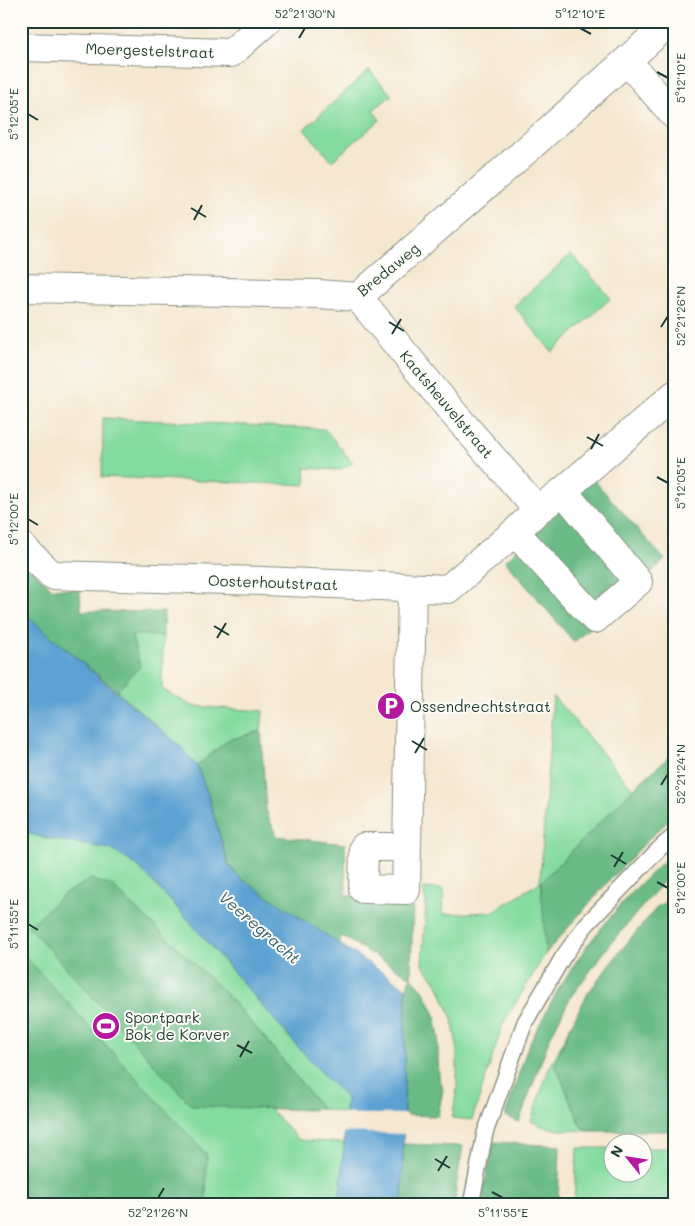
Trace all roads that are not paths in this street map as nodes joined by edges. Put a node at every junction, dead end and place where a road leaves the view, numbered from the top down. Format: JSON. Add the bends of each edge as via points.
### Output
{"nodes":[{"id":1,"x":267,"y":21,"type":"edge"},
{"id":2,"x":671,"y":21,"type":"edge"},
{"id":3,"x":21,"y":47,"type":"edge"},
{"id":4,"x":627,"y":61,"type":"junction"},
{"id":5,"x":674,"y":115,"type":"edge"},
{"id":6,"x":21,"y":288,"type":"edge"},
{"id":7,"x":358,"y":297,"type":"junction"},
{"id":8,"x":674,"y":395,"type":"edge"},
{"id":9,"x":563,"y":491,"type":"junction"},
{"id":10,"x":538,"y":510,"type":"junction"},
{"id":11,"x":515,"y":532,"type":"junction"},
{"id":12,"x":21,"y":546,"type":"edge"},
{"id":13,"x":412,"y":588,"type":"junction"},
{"id":14,"x":674,"y":836,"type":"edge"},
{"id":15,"x":406,"y":847,"type":"dead end"},
{"id":16,"x":471,"y":1205,"type":"edge"}],
"edges":[{"from":1,"to":3,"type":"street","name":"Moergestelstraat","via":[[231,53]]},
{"from":2,"to":4,"type":"street","name":"Bredaweg"},
{"from":4,"to":5,"type":"street"},
{"from":4,"to":7,"type":"street","name":"Bredaweg"},
{"from":6,"to":7,"type":"street","name":"Bredaweg"},
{"from":7,"to":10,"type":"street","name":"Kaatsheuvelstraat"},
{"from":8,"to":9,"type":"street","name":"Oosterhoutstraat"},
{"from":9,"to":10,"type":"street","name":"Oosterhoutstraat"},
{"from":9,"to":11,"type":"street","via":[[638,582],[595,619]]},
{"from":10,"to":11,"type":"street","name":"Oosterhoutstraat"},
{"from":11,"to":13,"type":"street","name":"Oosterhoutstraat","via":[[448,589]]},
{"from":12,"to":13,"type":"street","name":"Oosterhoutstraat","via":[[52,575]]},
{"from":13,"to":15,"type":"street"},
{"from":14,"to":16,"type":"lane","via":[[586,925],[562,957],[525,1022],[485,1133]]}]}
